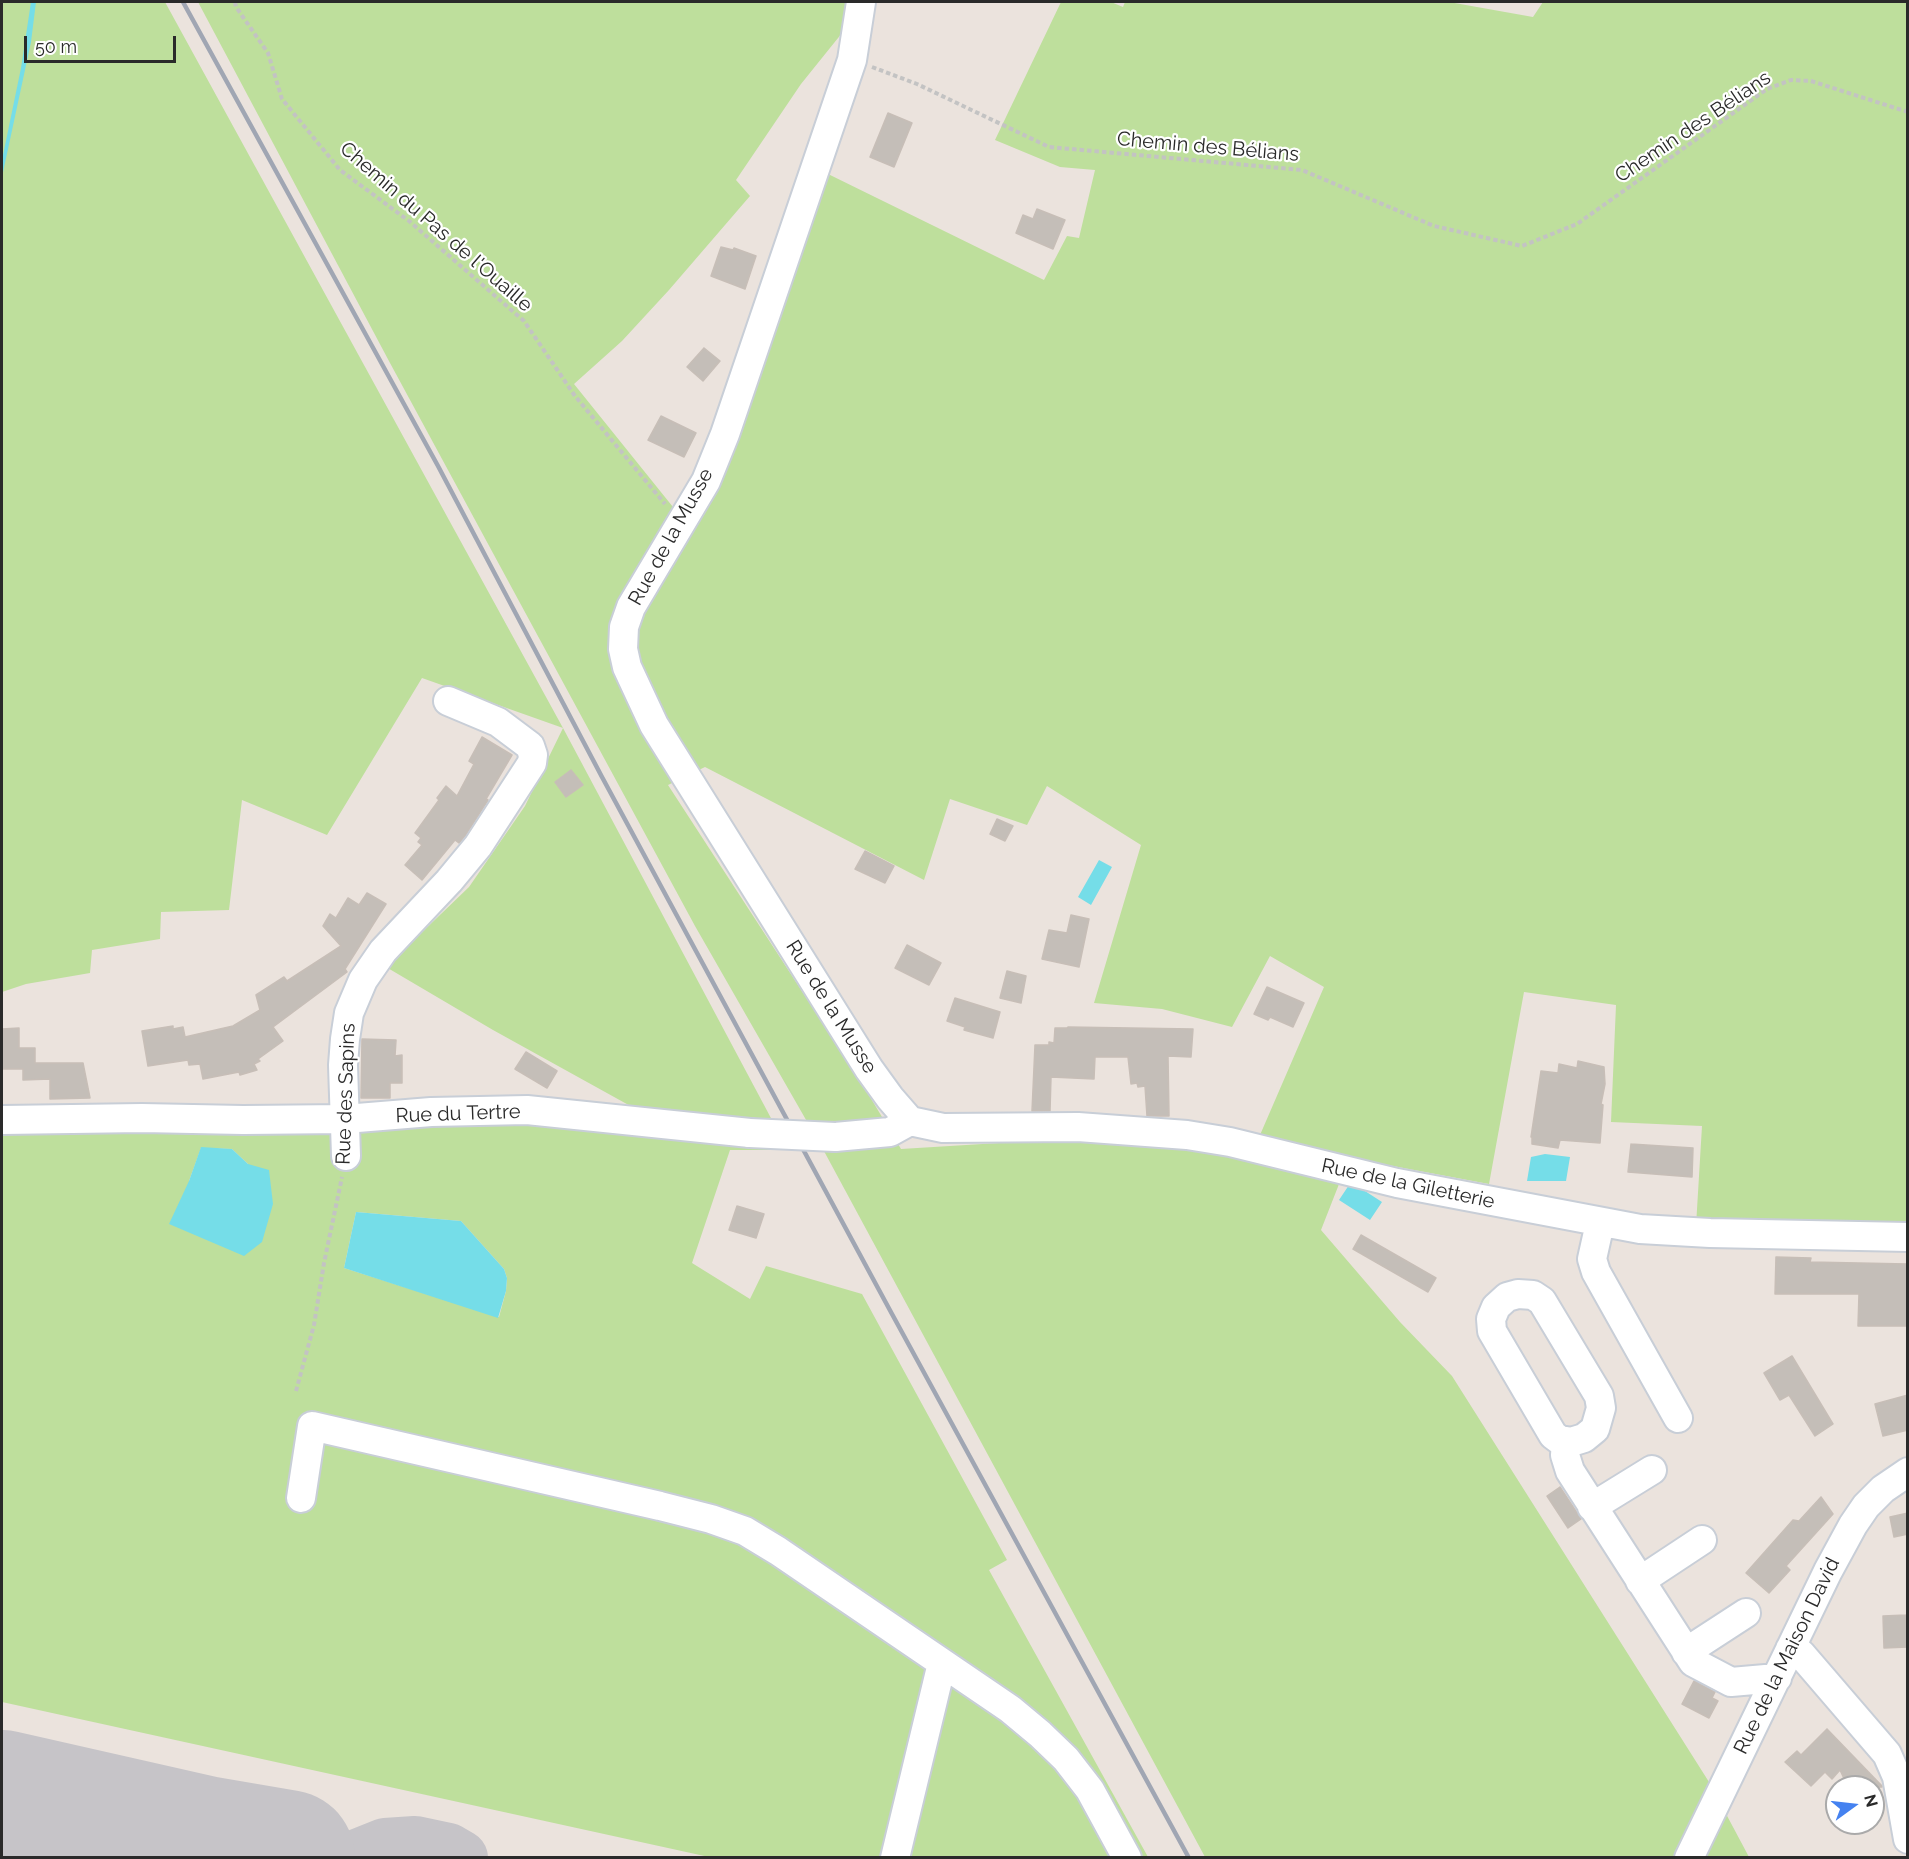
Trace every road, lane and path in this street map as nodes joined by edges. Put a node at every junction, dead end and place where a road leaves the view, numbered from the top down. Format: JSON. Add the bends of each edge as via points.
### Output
{"nodes":[{"id":1,"x":235,"y":2,"type":"edge"},
{"id":2,"x":861,"y":2,"type":"edge"},
{"id":3,"x":852,"y":60,"type":"junction"},
{"id":4,"x":1908,"y":112,"type":"edge"},
{"id":5,"x":680,"y":522,"type":"junction"},
{"id":6,"x":448,"y":701,"type":"dead end"},
{"id":7,"x":345,"y":1119,"type":"junction"},
{"id":8,"x":2,"y":1120,"type":"edge"},
{"id":9,"x":910,"y":1121,"type":"junction"},
{"id":10,"x":346,"y":1156,"type":"joint"},
{"id":11,"x":1600,"y":1223,"type":"junction"},
{"id":12,"x":1908,"y":1237,"type":"edge"},
{"id":13,"x":296,"y":1391,"type":"dead end"},
{"id":14,"x":1678,"y":1418,"type":"dead end"},
{"id":15,"x":1566,"y":1441,"type":"junction"},
{"id":16,"x":1652,"y":1470,"type":"dead end"},
{"id":17,"x":1908,"y":1472,"type":"edge"},
{"id":18,"x":301,"y":1498,"type":"dead end"},
{"id":19,"x":1592,"y":1507,"type":"junction"},
{"id":20,"x":1702,"y":1540,"type":"dead end"},
{"id":21,"x":1640,"y":1581,"type":"junction"},
{"id":22,"x":1746,"y":1613,"type":"dead end"},
{"id":23,"x":1790,"y":1649,"type":"junction"},
{"id":24,"x":1686,"y":1652,"type":"junction"},
{"id":25,"x":942,"y":1663,"type":"junction"},
{"id":26,"x":1776,"y":1678,"type":"junction"},
{"id":27,"x":1908,"y":1839,"type":"edge"},
{"id":28,"x":895,"y":1857,"type":"edge"},
{"id":29,"x":1127,"y":1857,"type":"edge"},
{"id":30,"x":1689,"y":1857,"type":"edge"}],
"edges":[{"from":1,"to":5,"type":"path","name":"Chemin du Pas de l'Ouaille","via":[[268,53],[282,99],[340,170],[409,221],[524,321],[575,396]]},
{"from":2,"to":3,"type":"street","name":"Rue de la Musse"},
{"from":3,"to":4,"type":"path","name":"Chemin des Bélians","via":[[917,84],[1049,147],[1302,170],[1434,226],[1522,246],[1577,224],[1767,90],[1791,80],[1811,81]]},
{"from":3,"to":5,"type":"street","name":"Rue de la Musse","via":[[725,434],[706,481]]},
{"from":5,"to":9,"type":"street","name":"Rue de la Musse","via":[[631,607],[624,627],[627,667],[654,725],[869,1069]]},
{"from":6,"to":7,"type":"street","name":"Rue des Sapins","via":[[498,722],[530,746],[532,763],[478,846],[383,951],[363,980],[349,1013],[345,1039]]},
{"from":7,"to":8,"type":"street","name":"Rue du Tertre"},
{"from":7,"to":9,"type":"street","name":"Rue du Tertre","bridge":true,"via":[[527,1110],[750,1133],[835,1137],[890,1132]]},
{"from":7,"to":10,"type":"street","name":"Rue des Sapins"},
{"from":9,"to":11,"type":"street","name":"Rue de la Giletterie","via":[[943,1128],[1078,1127],[1187,1135],[1397,1184]]},
{"from":10,"to":13,"type":"path","name":"Rue des Sapins","via":[[314,1325]]},
{"from":11,"to":12,"type":"street","name":"Rue de la Giletterie","via":[[1710,1233]]},
{"from":11,"to":14,"type":"street","via":[[1592,1259],[1596,1272]]},
{"from":15,"to":15,"type":"street","via":[[1584,1438],[1595,1429],[1601,1408],[1599,1396],[1542,1301],[1533,1295],[1507,1298],[1496,1307],[1492,1331],[1553,1435]]},
{"from":15,"to":19,"type":"street","via":[[1570,1471]]},
{"from":16,"to":19,"type":"street"},
{"from":17,"to":23,"type":"street","name":"Rue de la Maison David","via":[[1882,1489],[1853,1525]]},
{"from":18,"to":25,"type":"street","via":[[312,1426],[711,1519],[745,1531],[778,1551]]},
{"from":19,"to":21,"type":"street"},
{"from":20,"to":21,"type":"street"},
{"from":21,"to":24,"type":"street"},
{"from":22,"to":24,"type":"street"},
{"from":23,"to":26,"type":"street","name":"Rue de la Maison David"},
{"from":23,"to":27,"type":"street","via":[[1801,1654],[1887,1754],[1897,1778]]},
{"from":24,"to":26,"type":"street","via":[[1693,1662],[1731,1682]]},
{"from":25,"to":28,"type":"street"},
{"from":25,"to":29,"type":"street","via":[[1010,1709],[1066,1759],[1090,1790]]},
{"from":26,"to":30,"type":"street","name":"Rue de la Maison David"}]}
